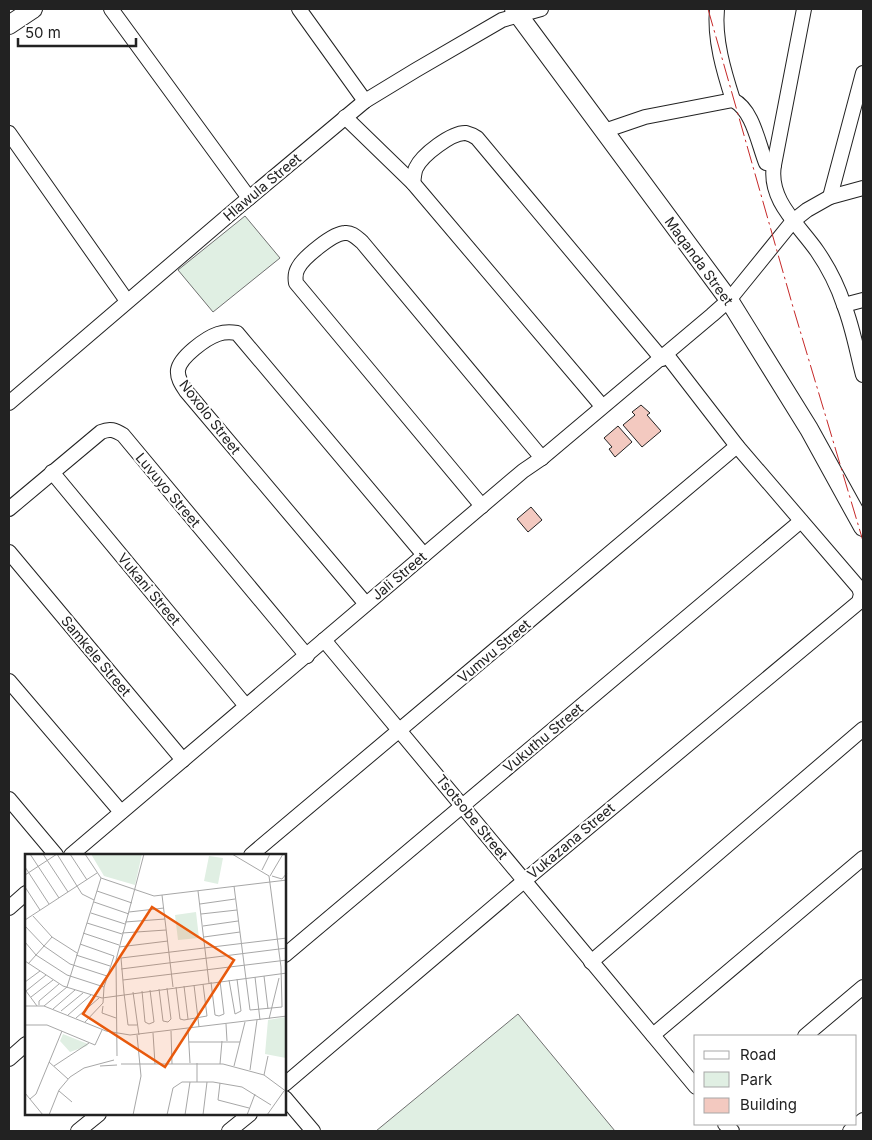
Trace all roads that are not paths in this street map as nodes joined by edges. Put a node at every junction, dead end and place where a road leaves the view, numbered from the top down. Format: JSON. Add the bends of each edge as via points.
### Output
{"nodes":[{"id":1,"x":33,"y":9,"type":"edge"},
{"id":2,"x":111,"y":9,"type":"edge"},
{"id":3,"x":299,"y":9,"type":"edge"},
{"id":4,"x":541,"y":9,"type":"edge"},
{"id":5,"x":718,"y":9,"type":"edge"},
{"id":6,"x":804,"y":9,"type":"edge"},
{"id":7,"x":516,"y":12,"type":"edge"},
{"id":8,"x":9,"y":25,"type":"edge"},
{"id":9,"x":863,"y":73,"type":"edge"},
{"id":10,"x":733,"y":100,"type":"junction"},
{"id":11,"x":365,"y":102,"type":"junction"},
{"id":12,"x":345,"y":117,"type":"junction"},
{"id":13,"x":604,"y":131,"type":"junction"},
{"id":14,"x":9,"y":133,"type":"edge"},
{"id":15,"x":774,"y":165,"type":"junction"},
{"id":16,"x":414,"y":183,"type":"junction"},
{"id":17,"x":863,"y":188,"type":"edge"},
{"id":18,"x":830,"y":197,"type":"junction"},
{"id":19,"x":249,"y":198,"type":"junction"},
{"id":20,"x":793,"y":221,"type":"junction"},
{"id":21,"x":729,"y":300,"type":"junction"},
{"id":22,"x":863,"y":300,"type":"edge"},
{"id":23,"x":126,"y":301,"type":"junction"},
{"id":24,"x":844,"y":305,"type":"junction"},
{"id":25,"x":664,"y":356,"type":"junction"},
{"id":26,"x":863,"y":376,"type":"edge"},
{"id":27,"x":9,"y":402,"type":"edge"},
{"id":28,"x":602,"y":406,"type":"junction"},
{"id":29,"x":737,"y":446,"type":"junction"},
{"id":30,"x":542,"y":458,"type":"junction"},
{"id":31,"x":52,"y":472,"type":"junction"},
{"id":32,"x":482,"y":506,"type":"junction"},
{"id":33,"x":9,"y":509,"type":"edge"},
{"id":34,"x":801,"y":521,"type":"junction"},
{"id":35,"x":863,"y":527,"type":"edge"},
{"id":36,"x":9,"y":552,"type":"edge"},
{"id":37,"x":424,"y":555,"type":"junction"},
{"id":38,"x":366,"y":604,"type":"junction"},
{"id":39,"x":324,"y":640,"type":"junction"},
{"id":40,"x":306,"y":656,"type":"junction"},
{"id":41,"x":9,"y":681,"type":"edge"},
{"id":42,"x":246,"y":706,"type":"junction"},
{"id":43,"x":863,"y":729,"type":"edge"},
{"id":44,"x":399,"y":730,"type":"junction"},
{"id":45,"x":183,"y":760,"type":"junction"},
{"id":46,"x":9,"y":799,"type":"edge"},
{"id":47,"x":462,"y":805,"type":"junction"},
{"id":48,"x":121,"y":812,"type":"junction"},
{"id":49,"x":76,"y":853,"type":"edge"},
{"id":50,"x":55,"y":854,"type":"edge"},
{"id":51,"x":252,"y":854,"type":"edge"},
{"id":52,"x":863,"y":858,"type":"edge"},
{"id":53,"x":524,"y":880,"type":"junction"},
{"id":54,"x":25,"y":894,"type":"edge"},
{"id":55,"x":9,"y":908,"type":"edge"},
{"id":56,"x":286,"y":955,"type":"edge"},
{"id":57,"x":591,"y":962,"type":"junction"},
{"id":58,"x":863,"y":987,"type":"edge"},
{"id":59,"x":653,"y":1035,"type":"junction"},
{"id":60,"x":806,"y":1035,"type":"edge"},
{"id":61,"x":25,"y":1045,"type":"edge"},
{"id":62,"x":9,"y":1059,"type":"edge"},
{"id":63,"x":286,"y":1083,"type":"edge"},
{"id":64,"x":694,"y":1085,"type":"edge"},
{"id":65,"x":286,"y":1099,"type":"edge"},
{"id":66,"x":98,"y":1115,"type":"edge"},
{"id":67,"x":249,"y":1115,"type":"edge"},
{"id":68,"x":863,"y":1120,"type":"edge"},
{"id":69,"x":78,"y":1131,"type":"edge"},
{"id":70,"x":229,"y":1131,"type":"edge"},
{"id":71,"x":313,"y":1131,"type":"edge"},
{"id":72,"x":850,"y":1131,"type":"edge"}],
"edges":[{"from":1,"to":8,"type":"street"},
{"from":2,"to":19,"type":"street"},
{"from":3,"to":11,"type":"street"},
{"from":4,"to":7,"type":"street","name":"Hlawula Street"},
{"from":5,"to":10,"type":"street","via":[[716,30]]},
{"from":6,"to":15,"type":"street"},
{"from":7,"to":11,"type":"street","name":"Hlawula Street"},
{"from":7,"to":13,"type":"street","name":"Maqanda Street"},
{"from":9,"to":18,"type":"street"},
{"from":10,"to":13,"type":"street","via":[[646,117]]},
{"from":10,"to":15,"type":"street","via":[[747,112],[766,163]]},
{"from":11,"to":12,"type":"street","name":"Hlawula Street"},
{"from":12,"to":16,"type":"street"},
{"from":12,"to":19,"type":"street","name":"Hlawula Street"},
{"from":13,"to":21,"type":"street","name":"Maqanda Street"},
{"from":14,"to":23,"type":"street"},
{"from":15,"to":20,"type":"street","via":[[775,191]]},
{"from":16,"to":25,"type":"street","via":[[416,168],[438,146],[461,133],[477,138]]},
{"from":16,"to":28,"type":"street"},
{"from":17,"to":18,"type":"street","name":"Jali Street"},
{"from":18,"to":20,"type":"street","name":"Jali Street"},
{"from":19,"to":23,"type":"street","name":"Hlawula Street"},
{"from":20,"to":21,"type":"street","name":"Jali Street"},
{"from":20,"to":24,"type":"street","via":[[816,250]]},
{"from":21,"to":25,"type":"street","name":"Jali Street"},
{"from":21,"to":35,"type":"street","name":"Maqanda Street","via":[[809,429]]},
{"from":22,"to":24,"type":"street"},
{"from":23,"to":27,"type":"street","name":"Hlawula Street"},
{"from":24,"to":26,"type":"street"},
{"from":25,"to":28,"type":"street","name":"Jali Street"},
{"from":25,"to":29,"type":"street"},
{"from":28,"to":30,"type":"street","name":"Jali Street"},
{"from":29,"to":34,"type":"street"},
{"from":29,"to":44,"type":"street","name":"Vumvu Street"},
{"from":30,"to":32,"type":"street","name":"Jali Street"},
{"from":30,"to":32,"type":"street","via":[[362,242],[344,232],[326,242],[301,264],[295,275],[296,283]]},
{"from":31,"to":33,"type":"street","name":"Luvuyo Street"},
{"from":31,"to":40,"type":"street","name":"Luvuyo Street","via":[[100,432],[111,429],[123,435]]},
{"from":31,"to":42,"type":"street","name":"Vukani Street"},
{"from":32,"to":37,"type":"street","name":"Jali Street"},
{"from":34,"to":47,"type":"street","name":"Vukuthu Street"},
{"from":34,"to":53,"type":"street","name":"Vukazana Street","via":[[859,588],[859,602]]},
{"from":36,"to":45,"type":"street","name":"Samkele Street"},
{"from":37,"to":38,"type":"street","name":"Jali Street"},
{"from":37,"to":38,"type":"street","name":"Noxolo Street","via":[[237,333],[219,333],[195,348],[178,369],[186,392]]},
{"from":38,"to":39,"type":"street","name":"Jali Street"},
{"from":39,"to":40,"type":"street","name":"Jali Street"},
{"from":39,"to":44,"type":"street","name":"Tsotsobe Street"},
{"from":40,"to":42,"type":"street","name":"Jali Street"},
{"from":41,"to":48,"type":"street"},
{"from":42,"to":45,"type":"street","name":"Jali Street"},
{"from":43,"to":57,"type":"street"},
{"from":44,"to":47,"type":"street","name":"Tsotsobe Street"},
{"from":44,"to":51,"type":"street","name":"Vumvu Street"},
{"from":45,"to":48,"type":"street","name":"Jali Street"},
{"from":46,"to":50,"type":"street"},
{"from":47,"to":53,"type":"street","name":"Tsotsobe Street"},
{"from":47,"to":56,"type":"street","name":"Vukuthu Street"},
{"from":48,"to":49,"type":"street","name":"Jali Street"},
{"from":52,"to":59,"type":"street"},
{"from":53,"to":57,"type":"street","name":"Tsotsobe Street"},
{"from":53,"to":63,"type":"street","name":"Vukazana Street"},
{"from":54,"to":55,"type":"street"},
{"from":57,"to":59,"type":"street","name":"Tsotsobe Street"},
{"from":58,"to":60,"type":"street"},
{"from":59,"to":64,"type":"street","name":"Tsotsobe Street"},
{"from":61,"to":62,"type":"street"},
{"from":65,"to":71,"type":"street"},
{"from":66,"to":69,"type":"street"},
{"from":67,"to":70,"type":"street"},
{"from":68,"to":72,"type":"street"}]}
